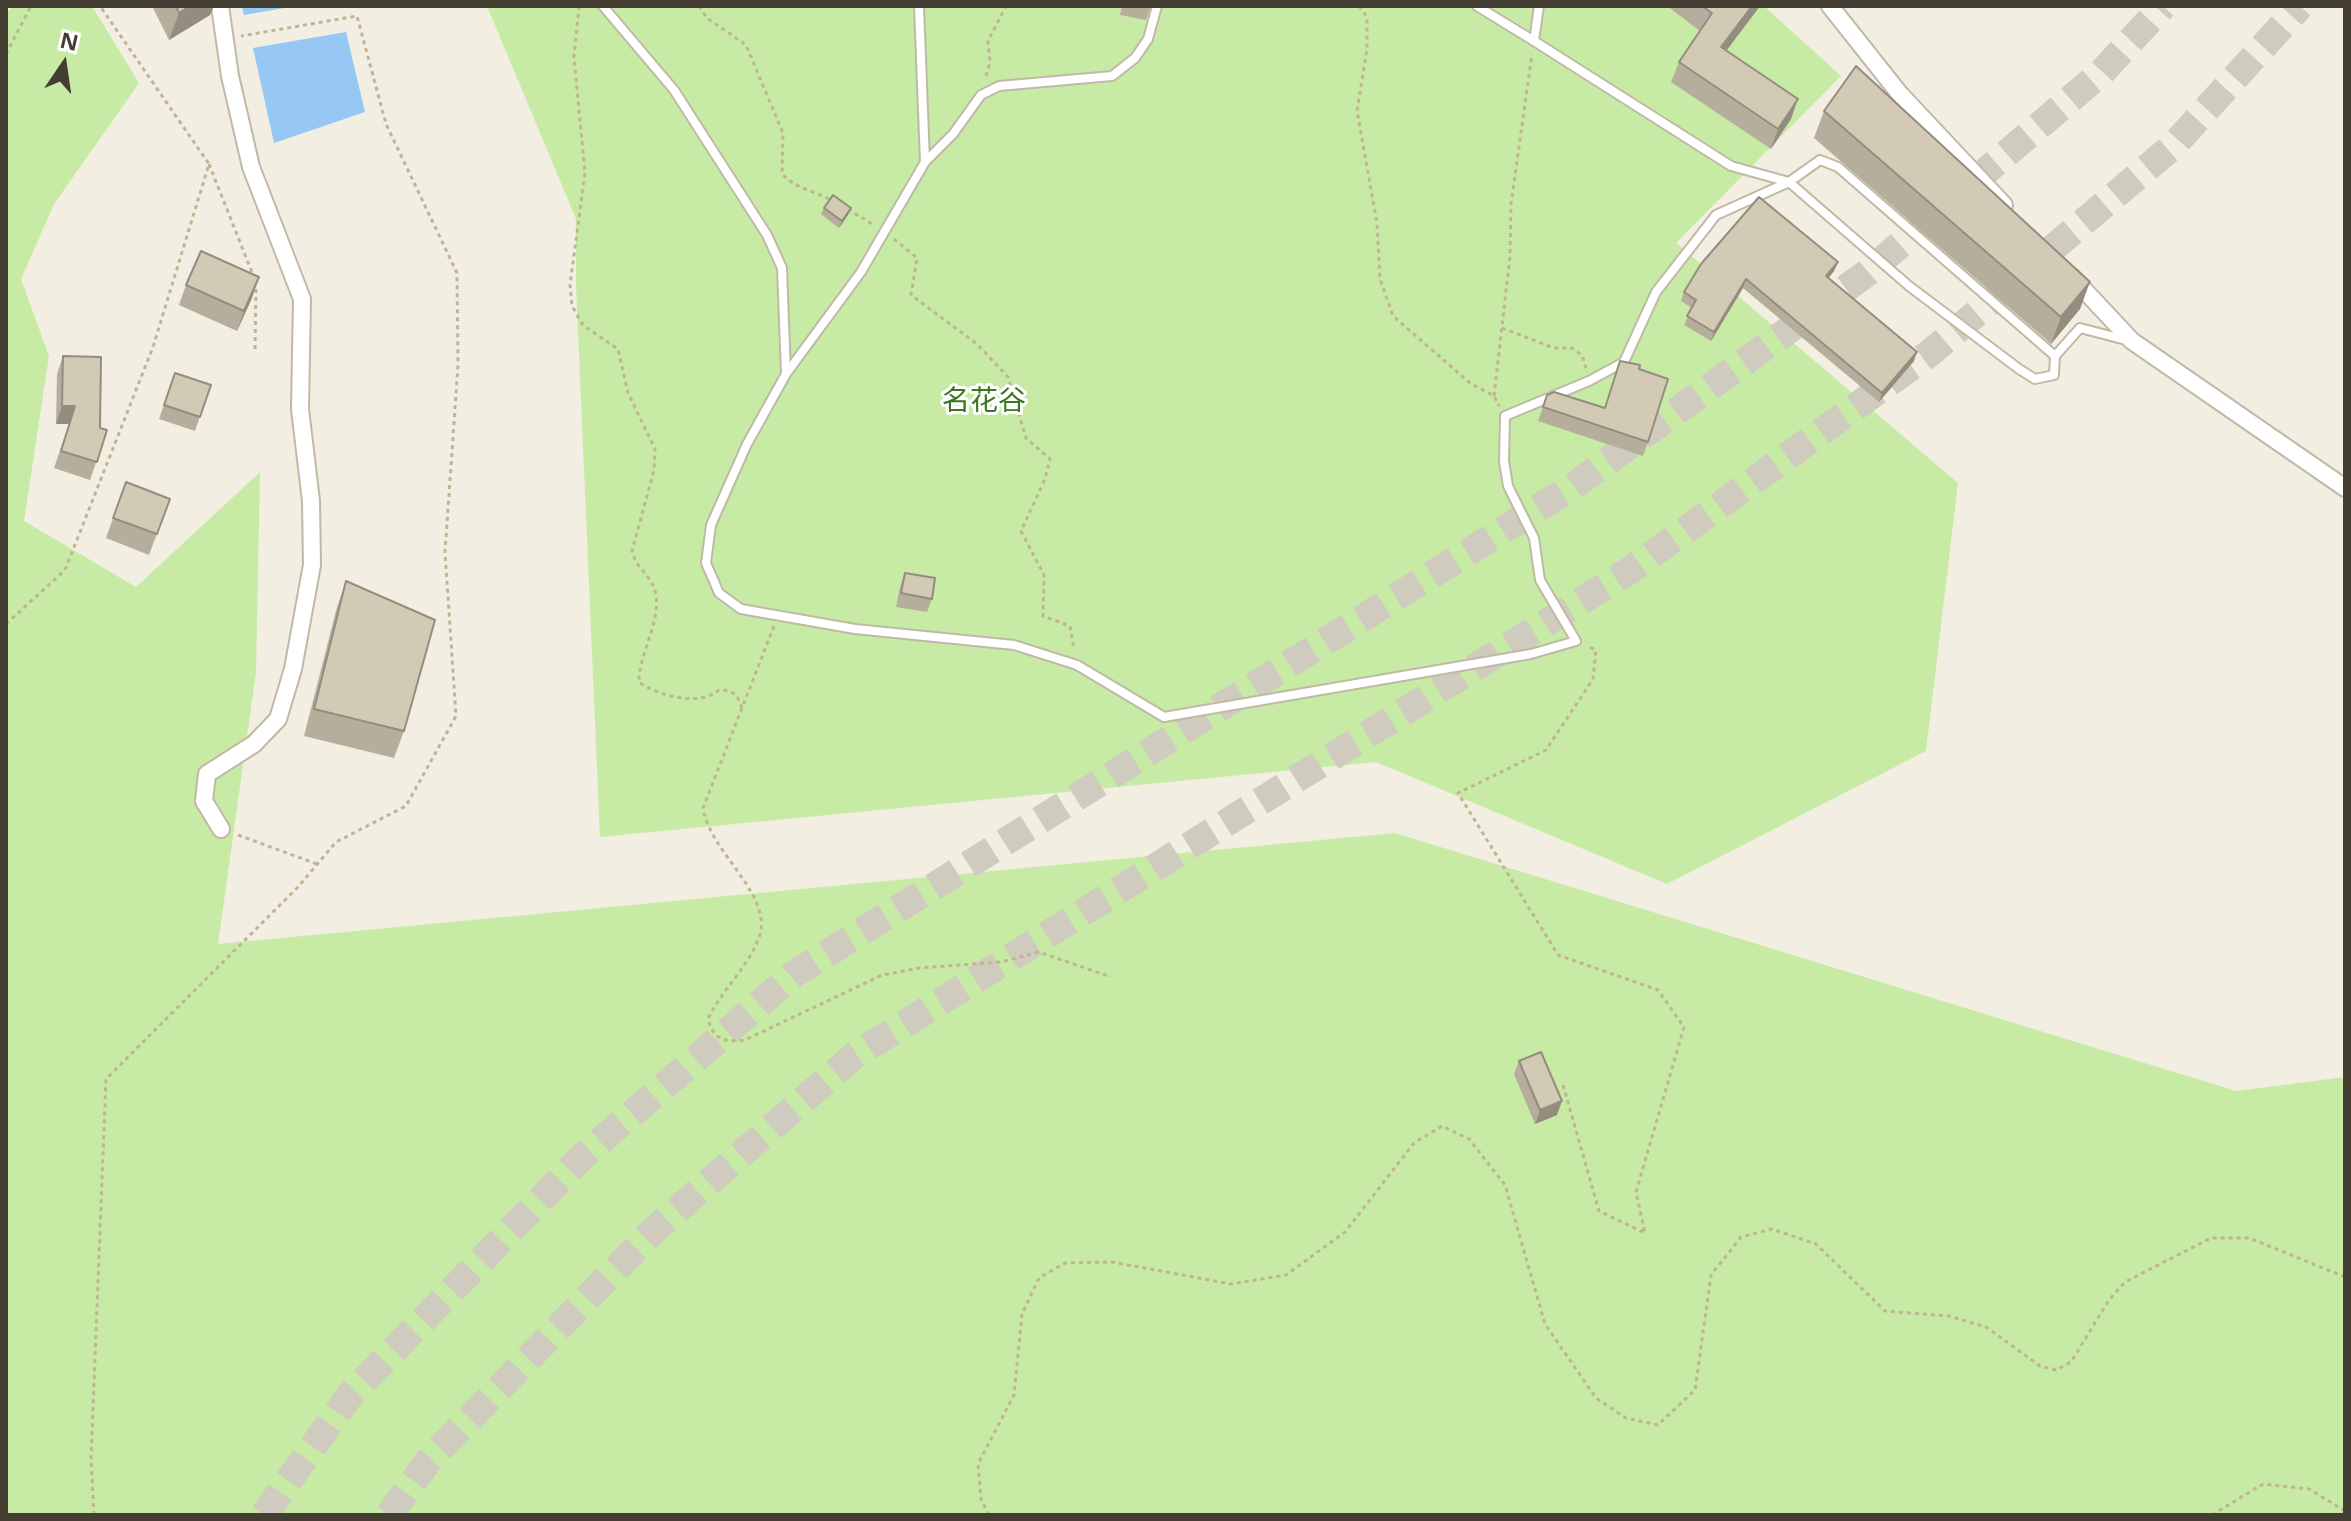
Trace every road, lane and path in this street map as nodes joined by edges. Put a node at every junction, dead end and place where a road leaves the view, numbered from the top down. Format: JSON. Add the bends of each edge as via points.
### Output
{"nodes":[{"id":1,"x":31,"y":6,"type":"edge"},
{"id":2,"x":100,"y":6,"type":"edge"},
{"id":3,"x":220,"y":6,"type":"edge"},
{"id":4,"x":552,"y":6,"type":"edge"},
{"id":5,"x":571,"y":6,"type":"edge"},
{"id":6,"x":579,"y":6,"type":"edge"},
{"id":7,"x":603,"y":6,"type":"edge"},
{"id":8,"x":699,"y":6,"type":"edge"},
{"id":9,"x":919,"y":6,"type":"edge"},
{"id":10,"x":1006,"y":6,"type":"edge"},
{"id":11,"x":1157,"y":6,"type":"edge"},
{"id":12,"x":1359,"y":6,"type":"edge"},
{"id":13,"x":1477,"y":6,"type":"edge"},
{"id":14,"x":1539,"y":6,"type":"edge"},
{"id":15,"x":1830,"y":6,"type":"edge"},
{"id":16,"x":225,"y":38,"type":"junction"},
{"id":17,"x":1534,"y":41,"type":"junction"},
{"id":18,"x":6,"y":54,"type":"edge"},
{"id":19,"x":981,"y":95,"type":"junction"},
{"id":20,"x":925,"y":162,"type":"junction"},
{"id":21,"x":209,"y":164,"type":"junction"},
{"id":22,"x":1789,"y":182,"type":"junction"},
{"id":23,"x":833,"y":201,"type":"edge"},
{"id":24,"x":845,"y":207,"type":"edge"},
{"id":25,"x":2016,"y":217,"type":"edge"},
{"id":26,"x":882,"y":235,"type":"junction"},
{"id":27,"x":2058,"y":262,"type":"edge"},
{"id":28,"x":1502,"y":328,"type":"junction"},
{"id":29,"x":2132,"y":341,"type":"junction"},
{"id":30,"x":255,"y":349,"type":"dead end"},
{"id":31,"x":2055,"y":356,"type":"junction"},
{"id":32,"x":786,"y":374,"type":"junction"},
{"id":33,"x":1589,"y":381,"type":"junction"},
{"id":34,"x":1494,"y":396,"type":"junction"},
{"id":35,"x":1505,"y":416,"type":"junction"},
{"id":36,"x":2345,"y":488,"type":"edge"},
{"id":37,"x":778,"y":615,"type":"junction"},
{"id":38,"x":6,"y":624,"type":"edge"},
{"id":39,"x":1576,"y":641,"type":"junction"},
{"id":40,"x":1077,"y":665,"type":"junction"},
{"id":41,"x":742,"y":709,"type":"junction"},
{"id":42,"x":221,"y":829,"type":"joint"},
{"id":43,"x":317,"y":864,"type":"junction"},
{"id":44,"x":1111,"y":977,"type":"dead end"},
{"id":45,"x":1563,"y":1085,"type":"dead end"},
{"id":46,"x":2345,"y":1277,"type":"edge"},
{"id":47,"x":2345,"y":1511,"type":"edge"},
{"id":48,"x":94,"y":1515,"type":"edge"},
{"id":49,"x":989,"y":1515,"type":"edge"},
{"id":50,"x":2212,"y":1515,"type":"edge"}],
"edges":[{"from":1,"to":18,"type":"path"},
{"from":2,"to":21,"type":"path"},
{"from":3,"to":16,"type":"street"},
{"from":4,"to":5,"type":"path"},
{"from":6,"to":41,"type":"path","via":[[574,57],[585,173],[570,285],[572,306],[583,325],[618,349],[628,393],[655,449],[632,551],[656,596],[651,632],[639,661],[639,682],[690,699],[729,690],[738,696]]},
{"from":7,"to":32,"type":"lane","via":[[674,90],[767,235],[782,268]]},
{"from":8,"to":23,"type":"path","via":[[707,18],[746,45],[783,133],[782,174],[798,187]]},
{"from":9,"to":20,"type":"lane"},
{"from":10,"to":19,"type":"path","via":[[988,41],[990,62]]},
{"from":11,"to":19,"type":"lane","via":[[1148,39],[1112,76],[999,86]]},
{"from":12,"to":34,"type":"path","via":[[1367,17],[1367,49],[1357,111],[1377,223],[1380,279],[1393,316],[1470,383]]},
{"from":13,"to":17,"type":"lane"},
{"from":14,"to":17,"type":"lane"},
{"from":15,"to":25,"type":"street","via":[[1899,93]]},
{"from":16,"to":42,"type":"street","via":[[251,167],[302,299],[300,409],[312,565],[278,719],[254,744],[207,774],[204,801]]},
{"from":16,"to":43,"type":"path","via":[[357,16],[386,124],[457,273],[458,365],[445,552],[456,716],[406,806],[336,842]]},
{"from":17,"to":22,"type":"lane","via":[[1731,166]]},
{"from":17,"to":28,"type":"path","via":[[1511,204]]},
{"from":19,"to":20,"type":"lane"},
{"from":20,"to":26,"type":"lane"},
{"from":21,"to":30,"type":"path","via":[[256,283]]},
{"from":21,"to":38,"type":"path","via":[[153,347],[65,570]]},
{"from":22,"to":31,"type":"lane","via":[[1820,160],[1838,167]]},
{"from":22,"to":31,"type":"lane","via":[[1909,286],[2019,369],[2035,379],[2054,375]]},
{"from":22,"to":33,"type":"lane","via":[[1716,215],[1656,292],[1624,362]]},
{"from":24,"to":26,"type":"path","via":[[869,220]]},
{"from":26,"to":32,"type":"lane"},
{"from":26,"to":40,"type":"path","via":[[917,258],[911,295],[977,344],[1008,377],[1026,438],[1050,459],[1021,531],[1044,575],[1043,616],[1070,626]]},
{"from":27,"to":29,"type":"street"},
{"from":28,"to":33,"type":"path","via":[[1554,348],[1572,348],[1582,355]]},
{"from":28,"to":34,"type":"path"},
{"from":29,"to":31,"type":"lane","via":[[2080,328]]},
{"from":29,"to":36,"type":"street"},
{"from":32,"to":37,"type":"lane","via":[[711,525],[706,563],[719,593],[741,609]]},
{"from":33,"to":35,"type":"lane"},
{"from":34,"to":35,"type":"path"},
{"from":35,"to":39,"type":"lane","via":[[1508,486],[1534,538],[1540,580]]},
{"from":37,"to":40,"type":"lane","via":[[855,629],[1014,645]]},
{"from":37,"to":41,"type":"path"},
{"from":39,"to":40,"type":"lane","via":[[1531,654],[1164,717]]},
{"from":39,"to":45,"type":"path","via":[[1596,650],[1593,679],[1546,750],[1458,793],[1558,955],[1658,990],[1684,1027],[1636,1192],[1645,1233],[1599,1211]]},
{"from":41,"to":44,"type":"path","via":[[703,808],[706,829],[759,904],[763,925],[758,942],[708,1019],[716,1037],[725,1042],[745,1040],[882,975],[919,968],[1001,962],[1039,952]]},
{"from":42,"to":43,"type":"path"},
{"from":43,"to":48,"type":"path","via":[[106,1079],[91,1459]]},
{"from":46,"to":49,"type":"path","via":[[2249,1238],[2211,1238],[2125,1282],[2071,1362],[2056,1370],[2040,1366],[1986,1327],[1949,1316],[1885,1311],[1816,1244],[1772,1229],[1741,1237],[1711,1275],[1695,1390],[1658,1425],[1626,1418],[1596,1398],[1545,1324],[1505,1185],[1469,1139],[1442,1126],[1414,1143],[1345,1232],[1286,1275],[1231,1284],[1112,1262],[1065,1263],[1039,1278],[1022,1314],[1014,1395],[978,1464],[981,1499]]},
{"from":47,"to":50,"type":"path","via":[[2309,1489],[2263,1484]]}]}
